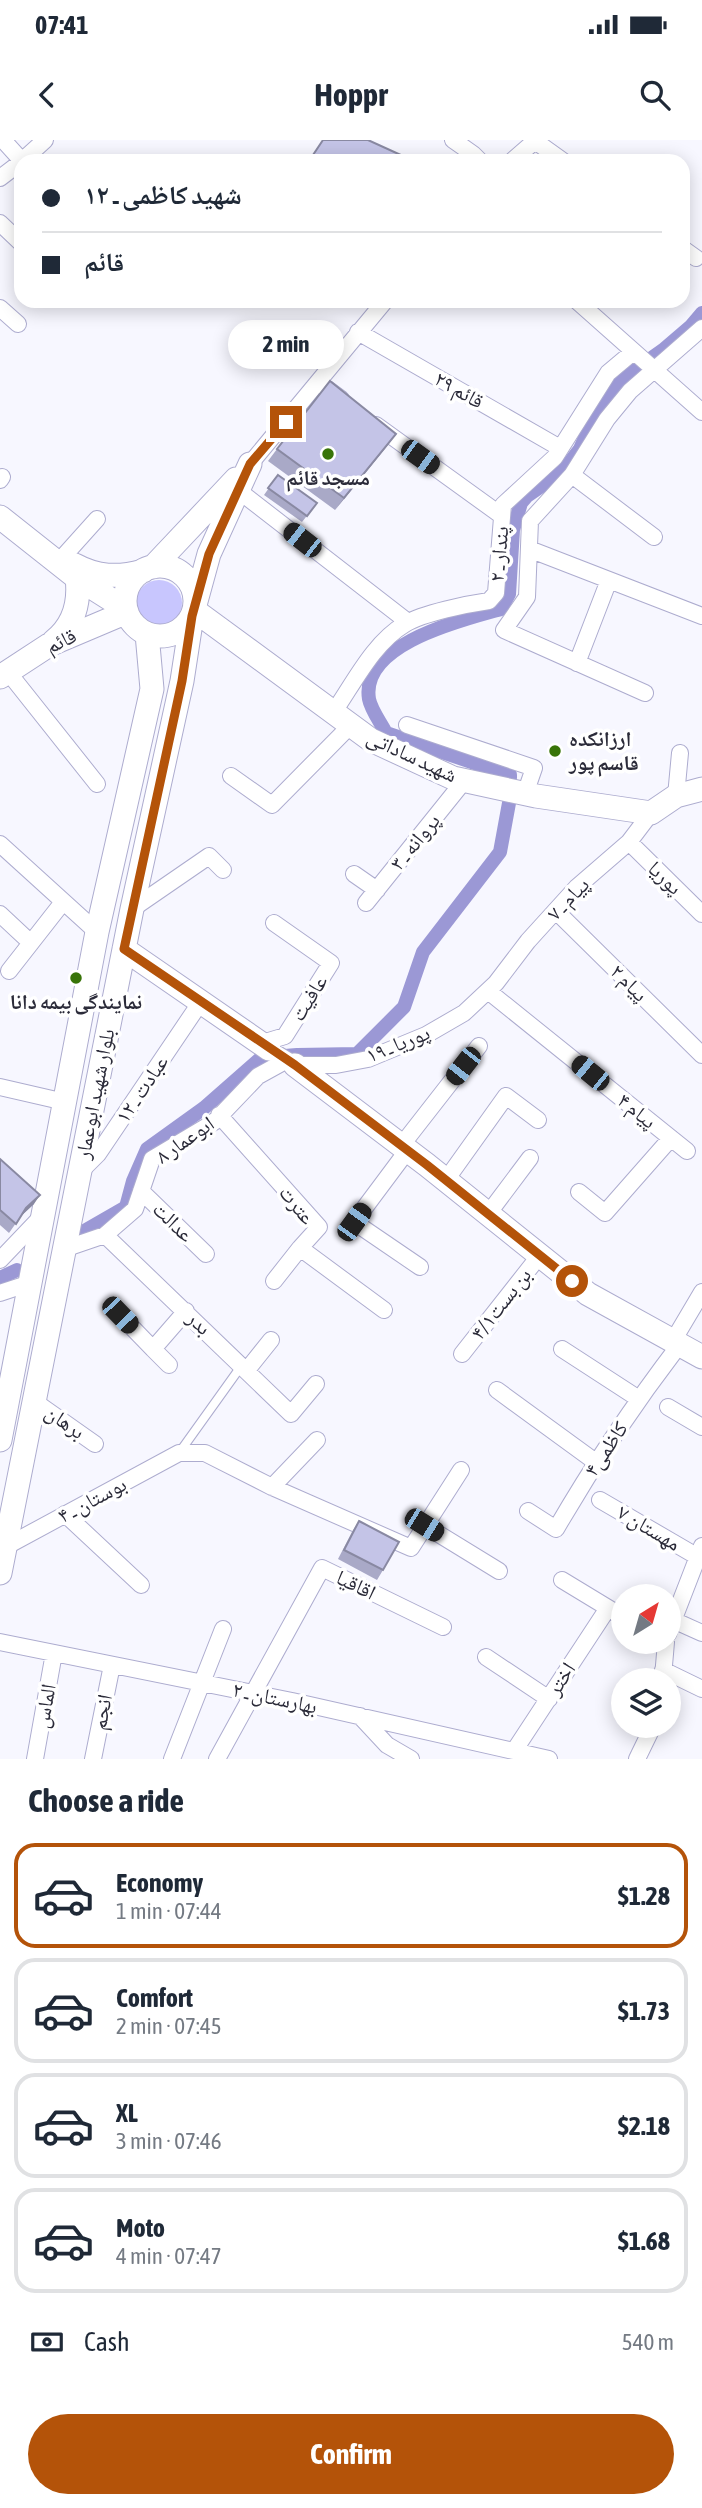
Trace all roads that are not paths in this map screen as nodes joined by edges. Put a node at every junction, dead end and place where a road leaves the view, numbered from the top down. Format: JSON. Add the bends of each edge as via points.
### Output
{"nodes":[{"id":1,"x":3,"y":140,"type":"edge"},
{"id":2,"x":45,"y":140,"type":"edge"},
{"id":3,"x":453,"y":140,"type":"edge"},
{"id":4,"x":535,"y":140,"type":"edge"},
{"id":5,"x":15,"y":154,"type":"edge"},
{"id":6,"x":29,"y":154,"type":"edge"},
{"id":7,"x":474,"y":154,"type":"edge"},
{"id":8,"x":520,"y":154,"type":"edge"},
{"id":9,"x":554,"y":154,"type":"edge"},
{"id":10,"x":14,"y":167,"type":"edge"},
{"id":11,"x":0,"y":178,"type":"edge"},
{"id":12,"x":0,"y":223,"type":"edge"},
{"id":13,"x":14,"y":236,"type":"edge"},
{"id":14,"x":690,"y":254,"type":"edge"},
{"id":15,"x":696,"y":258,"type":"dead end"},
{"id":16,"x":0,"y":308,"type":"edge"},
{"id":17,"x":378,"y":308,"type":"edge"},
{"id":18,"x":585,"y":308,"type":"edge"},
{"id":19,"x":18,"y":324,"type":"dead end"},
{"id":20,"x":702,"y":328,"type":"edge"},
{"id":21,"x":358,"y":332,"type":"junction"},
{"id":22,"x":633,"y":352,"type":"junction"},
{"id":23,"x":653,"y":371,"type":"junction"},
{"id":24,"x":318,"y":382,"type":"junction"},
{"id":25,"x":702,"y":412,"type":"edge"},
{"id":26,"x":560,"y":448,"type":"junction"},
{"id":27,"x":250,"y":464,"type":"junction"},
{"id":28,"x":572,"y":475,"type":"junction"},
{"id":29,"x":239,"y":491,"type":"junction"},
{"id":30,"x":502,"y":516,"type":"junction"},
{"id":31,"x":0,"y":517,"type":"edge"},
{"id":32,"x":97,"y":519,"type":"dead end"},
{"id":33,"x":654,"y":537,"type":"dead end"},
{"id":34,"x":33,"y":542,"type":"junction"},
{"id":35,"x":529,"y":549,"type":"junction"},
{"id":36,"x":62,"y":558,"type":"junction"},
{"id":37,"x":148,"y":569,"type":"junction"},
{"id":38,"x":78,"y":578,"type":"junction"},
{"id":39,"x":610,"y":580,"type":"junction"},
{"id":40,"x":194,"y":610,"type":"junction"},
{"id":41,"x":126,"y":611,"type":"junction"},
{"id":42,"x":702,"y":616,"type":"edge"},
{"id":43,"x":408,"y":622,"type":"junction"},
{"id":44,"x":147,"y":634,"type":"junction"},
{"id":45,"x":49,"y":645,"type":"junction"},
{"id":46,"x":577,"y":663,"type":"junction"},
{"id":47,"x":4,"y":675,"type":"edge"},
{"id":48,"x":182,"y":681,"type":"junction"},
{"id":49,"x":153,"y":683,"type":"junction"},
{"id":50,"x":645,"y":694,"type":"dead end"},
{"id":51,"x":342,"y":719,"type":"junction"},
{"id":52,"x":407,"y":725,"type":"dead end"},
{"id":53,"x":680,"y":752,"type":"dead end"},
{"id":54,"x":231,"y":776,"type":"dead end"},
{"id":55,"x":464,"y":781,"type":"junction"},
{"id":56,"x":97,"y":784,"type":"dead end"},
{"id":57,"x":702,"y":789,"type":"edge"},
{"id":58,"x":525,"y":794,"type":"junction"},
{"id":59,"x":676,"y":796,"type":"junction"},
{"id":60,"x":652,"y":813,"type":"junction"},
{"id":61,"x":629,"y":842,"type":"junction"},
{"id":62,"x":0,"y":844,"type":"edge"},
{"id":63,"x":223,"y":870,"type":"dead end"},
{"id":64,"x":355,"y":874,"type":"dead end"},
{"id":65,"x":377,"y":890,"type":"junction"},
{"id":66,"x":63,"y":901,"type":"junction"},
{"id":67,"x":366,"y":903,"type":"dead end"},
{"id":68,"x":132,"y":909,"type":"junction"},
{"id":69,"x":556,"y":911,"type":"junction"},
{"id":70,"x":0,"y":914,"type":"edge"},
{"id":71,"x":702,"y":914,"type":"edge"},
{"id":72,"x":274,"y":923,"type":"dead end"},
{"id":73,"x":97,"y":932,"type":"junction"},
{"id":74,"x":31,"y":943,"type":"junction"},
{"id":75,"x":124,"y":949,"type":"junction"},
{"id":76,"x":9,"y":971,"type":"dead end"},
{"id":77,"x":488,"y":990,"type":"junction"},
{"id":78,"x":200,"y":1003,"type":"junction"},
{"id":79,"x":479,"y":1046,"type":"dead end"},
{"id":80,"x":278,"y":1054,"type":"junction"},
{"id":81,"x":702,"y":1055,"type":"edge"},
{"id":82,"x":0,"y":1087,"type":"edge"},
{"id":83,"x":65,"y":1102,"type":"junction"},
{"id":84,"x":219,"y":1115,"type":"junction"},
{"id":85,"x":538,"y":1120,"type":"dead end"},
{"id":86,"x":671,"y":1138,"type":"junction"},
{"id":87,"x":404,"y":1148,"type":"junction"},
{"id":88,"x":687,"y":1152,"type":"dead end"},
{"id":89,"x":530,"y":1157,"type":"dead end"},
{"id":90,"x":80,"y":1172,"type":"junction"},
{"id":91,"x":446,"y":1180,"type":"junction"},
{"id":92,"x":141,"y":1191,"type":"junction"},
{"id":93,"x":579,"y":1192,"type":"dead end"},
{"id":94,"x":488,"y":1214,"type":"junction"},
{"id":95,"x":43,"y":1215,"type":"junction"},
{"id":96,"x":105,"y":1235,"type":"junction"},
{"id":97,"x":300,"y":1248,"type":"junction"},
{"id":98,"x":64,"y":1249,"type":"junction"},
{"id":99,"x":206,"y":1254,"type":"dead end"},
{"id":100,"x":540,"y":1255,"type":"junction"},
{"id":101,"x":0,"y":1260,"type":"edge"},
{"id":102,"x":420,"y":1268,"type":"dead end"},
{"id":103,"x":274,"y":1282,"type":"dead end"},
{"id":104,"x":30,"y":1283,"type":"junction"},
{"id":105,"x":702,"y":1292,"type":"edge"},
{"id":106,"x":0,"y":1293,"type":"edge"},
{"id":107,"x":384,"y":1310,"type":"dead end"},
{"id":108,"x":186,"y":1311,"type":"junction"},
{"id":109,"x":120,"y":1315,"type":"dead end"},
{"id":110,"x":271,"y":1340,"type":"dead end"},
{"id":111,"x":677,"y":1342,"type":"junction"},
{"id":112,"x":153,"y":1349,"type":"junction"},
{"id":113,"x":562,"y":1349,"type":"dead end"},
{"id":114,"x":462,"y":1354,"type":"dead end"},
{"id":115,"x":702,"y":1357,"type":"edge"},
{"id":116,"x":169,"y":1365,"type":"dead end"},
{"id":117,"x":244,"y":1368,"type":"junction"},
{"id":118,"x":316,"y":1384,"type":"dead end"},
{"id":119,"x":497,"y":1390,"type":"dead end"},
{"id":120,"x":4,"y":1395,"type":"edge"},
{"id":121,"x":639,"y":1399,"type":"junction"},
{"id":122,"x":34,"y":1401,"type":"junction"},
{"id":123,"x":668,"y":1407,"type":"dead end"},
{"id":124,"x":702,"y":1427,"type":"edge"},
{"id":125,"x":0,"y":1440,"type":"edge"},
{"id":126,"x":317,"y":1440,"type":"dead end"},
{"id":127,"x":96,"y":1444,"type":"dead end"},
{"id":128,"x":178,"y":1453,"type":"junction"},
{"id":129,"x":597,"y":1463,"type":"junction"},
{"id":130,"x":461,"y":1470,"type":"dead end"},
{"id":131,"x":272,"y":1487,"type":"junction"},
{"id":132,"x":600,"y":1500,"type":"dead end"},
{"id":133,"x":528,"y":1511,"type":"dead end"},
{"id":134,"x":65,"y":1514,"type":"junction"},
{"id":135,"x":424,"y":1525,"type":"junction"},
{"id":136,"x":5,"y":1547,"type":"junction"},
{"id":137,"x":700,"y":1552,"type":"edge"},
{"id":138,"x":499,"y":1572,"type":"dead end"},
{"id":139,"x":0,"y":1573,"type":"edge"},
{"id":140,"x":562,"y":1580,"type":"dead end"},
{"id":141,"x":141,"y":1585,"type":"dead end"},
{"id":142,"x":681,"y":1600,"type":"edge"},
{"id":143,"x":608,"y":1608,"type":"junction"},
{"id":144,"x":611,"y":1610,"type":"edge"},
{"id":145,"x":443,"y":1627,"type":"dead end"},
{"id":146,"x":223,"y":1629,"type":"dead end"},
{"id":147,"x":702,"y":1633,"type":"edge"},
{"id":148,"x":681,"y":1635,"type":"edge"},
{"id":149,"x":0,"y":1642,"type":"edge"},
{"id":150,"x":54,"y":1653,"type":"junction"},
{"id":151,"x":486,"y":1657,"type":"dead end"},
{"id":152,"x":112,"y":1665,"type":"junction"},
{"id":153,"x":681,"y":1681,"type":"edge"},
{"id":154,"x":201,"y":1683,"type":"junction"},
{"id":155,"x":702,"y":1689,"type":"edge"},
{"id":156,"x":254,"y":1693,"type":"junction"},
{"id":157,"x":549,"y":1699,"type":"junction"},
{"id":158,"x":360,"y":1716,"type":"junction"},
{"id":159,"x":647,"y":1738,"type":"edge"},
{"id":160,"x":514,"y":1751,"type":"junction"},
{"id":161,"x":35,"y":1759,"type":"edge"},
{"id":162,"x":93,"y":1759,"type":"edge"},
{"id":163,"x":172,"y":1759,"type":"edge"},
{"id":164,"x":217,"y":1759,"type":"edge"},
{"id":165,"x":411,"y":1759,"type":"edge"},
{"id":166,"x":549,"y":1759,"type":"edge"},
{"id":167,"x":637,"y":1759,"type":"edge"}],
"edges":[{"from":1,"to":5,"type":"street"},
{"from":2,"to":6,"type":"street"},
{"from":3,"to":7,"type":"street"},
{"from":4,"to":8,"type":"street"},
{"from":4,"to":9,"type":"street"},
{"from":10,"to":11,"type":"street"},
{"from":12,"to":13,"type":"street"},
{"from":14,"to":15,"type":"street"},
{"from":16,"to":19,"type":"street"},
{"from":17,"to":21,"type":"street"},
{"from":18,"to":22,"type":"street"},
{"from":20,"to":23,"type":"street"},
{"from":21,"to":24,"type":"street"},
{"from":21,"to":26,"type":"street","name":"قائم ۲۹"},
{"from":22,"to":23,"type":"street"},
{"from":22,"to":26,"type":"street","name":"پندار ـ ۲","via":[[608,373]]},
{"from":23,"to":25,"type":"street"},
{"from":23,"to":28,"type":"street","via":[[607,419]]},
{"from":24,"to":27,"type":"street"},
{"from":24,"to":30,"type":"street"},
{"from":26,"to":30,"type":"street","name":"پندار ـ ۲","via":[[503,505]]},
{"from":27,"to":29,"type":"street","name":"بلوار شهید ابوعمار"},
{"from":27,"to":37,"type":"street"},
{"from":28,"to":33,"type":"street"},
{"from":28,"to":35,"type":"street","via":[[530,521]]},
{"from":29,"to":40,"type":"street","name":"بلوار شهید ابوعمار","via":[[209,554]]},
{"from":29,"to":43,"type":"street"},
{"from":30,"to":43,"type":"street","name":"پندار ـ ۲","via":[[496,593],[489,601]]},
{"from":31,"to":34,"type":"street"},
{"from":32,"to":36,"type":"street"},
{"from":34,"to":36,"type":"street"},
{"from":34,"to":38,"type":"street"},
{"from":35,"to":39,"type":"street"},
{"from":35,"to":46,"type":"street","via":[[527,597],[504,630]]},
{"from":36,"to":37,"type":"street","via":[[97,574],[114,576]]},
{"from":37,"to":40,"type":"street","via":[[175,569],[184,576],[195,594]]},
{"from":37,"to":41,"type":"street","via":[[128,587]]},
{"from":38,"to":41,"type":"street"},
{"from":38,"to":45,"type":"street","via":[[74,616]]},
{"from":39,"to":42,"type":"street"},
{"from":39,"to":46,"type":"street"},
{"from":40,"to":44,"type":"street","via":[[178,632],[158,637]]},
{"from":40,"to":48,"type":"street","name":"بلوار شهید ابوعمار"},
{"from":40,"to":51,"type":"street","name":"شهید ساداتی"},
{"from":41,"to":44,"type":"street"},
{"from":41,"to":45,"type":"street","name":"قائم"},
{"from":43,"to":51,"type":"street","name":"پندار ـ ۲","via":[[376,651]]},
{"from":44,"to":49,"type":"street","name":"بلوار شهید ابوعمار"},
{"from":45,"to":47,"type":"street","name":"قائم"},
{"from":46,"to":50,"type":"street"},
{"from":47,"to":56,"type":"street"},
{"from":48,"to":49,"type":"street","via":[[167,674]]},
{"from":48,"to":68,"type":"street","name":"بلوار شهید ابوعمار"},
{"from":49,"to":73,"type":"street","name":"بلوار شهید ابوعمار"},
{"from":51,"to":54,"type":"street","name":"پندار ـ ۲","via":[[272,805]]},
{"from":51,"to":55,"type":"street","name":"شهید ساداتی","via":[[371,740]]},
{"from":52,"to":58,"type":"street","via":[[534,768]]},
{"from":53,"to":59,"type":"street"},
{"from":55,"to":58,"type":"street","name":"شهید ساداتی"},
{"from":55,"to":65,"type":"street","name":"پروانه ـ ۳"},
{"from":57,"to":59,"type":"street"},
{"from":58,"to":60,"type":"street","name":"شهید ساداتی"},
{"from":59,"to":60,"type":"street"},
{"from":60,"to":61,"type":"street","name":"پیام ـ ۷"},
{"from":61,"to":69,"type":"street","name":"پیام ـ ۷"},
{"from":61,"to":71,"type":"street","name":"پوریا"},
{"from":62,"to":66,"type":"street"},
{"from":63,"to":68,"type":"street","via":[[209,856]]},
{"from":64,"to":65,"type":"street"},
{"from":65,"to":67,"type":"street","name":"پروانه ـ ۳"},
{"from":66,"to":73,"type":"street"},
{"from":66,"to":74,"type":"street"},
{"from":68,"to":75,"type":"street","name":"بلوار شهید ابوعمار"},
{"from":69,"to":77,"type":"street","name":"پیام ـ ۷"},
{"from":69,"to":81,"type":"street","name":"پیام ۲"},
{"from":70,"to":74,"type":"street"},
{"from":72,"to":80,"type":"street","name":"عافیت","via":[[331,962]]},
{"from":73,"to":83,"type":"street","name":"بلوار شهید ابوعمار"},
{"from":74,"to":76,"type":"street"},
{"from":75,"to":78,"type":"street"},
{"from":75,"to":90,"type":"street","name":"بلوار شهید ابوعمار"},
{"from":77,"to":80,"type":"street","name":"پوریا ـ ۱۹","via":[[464,1013],[426,1035],[368,1059],[336,1065]]},
{"from":77,"to":86,"type":"street","name":"پیام ۴"},
{"from":78,"to":80,"type":"street"},
{"from":78,"to":90,"type":"street","name":"عبادت ـ ۱۲","via":[[98,1154]]},
{"from":79,"to":87,"type":"street"},
{"from":80,"to":84,"type":"street","name":"ابوعمار ۸"},
{"from":80,"to":87,"type":"street"},
{"from":82,"to":83,"type":"street"},
{"from":83,"to":95,"type":"street","name":"بلوار شهید ابوعمار"},
{"from":84,"to":92,"type":"street","name":"ابوعمار ۸","via":[[152,1159]]},
{"from":84,"to":97,"type":"street","name":"عترت","via":[[319,1227]]},
{"from":85,"to":91,"type":"street","via":[[506,1096]]},
{"from":86,"to":88,"type":"street","name":"پیام ۴"},
{"from":86,"to":93,"type":"street","via":[[605,1213]]},
{"from":87,"to":91,"type":"street"},
{"from":87,"to":102,"type":"street","via":[[354,1222]]},
{"from":89,"to":94,"type":"street"},
{"from":90,"to":98,"type":"street","name":"بلوار شهید ابوعمار"},
{"from":91,"to":94,"type":"street"},
{"from":92,"to":96,"type":"street","name":"ابوعمار ۸","via":[[135,1209]]},
{"from":92,"to":99,"type":"street","name":"عدالت"},
{"from":94,"to":100,"type":"street"},
{"from":95,"to":101,"type":"street"},
{"from":95,"to":104,"type":"street","name":"بلوار شهید ابوعمار"},
{"from":96,"to":98,"type":"street","name":"ابوعمار ۸"},
{"from":96,"to":108,"type":"street","name":"بدر"},
{"from":97,"to":103,"type":"street"},
{"from":97,"to":107,"type":"street","name":"عترت"},
{"from":98,"to":122,"type":"street","name":"بلوار شهید ابوعمار"},
{"from":100,"to":111,"type":"street","via":[[588,1294]]},
{"from":100,"to":114,"type":"street","name":"بن بست۴/۱"},
{"from":104,"to":106,"type":"street"},
{"from":104,"to":120,"type":"street","name":"بلوار شهید ابوعمار"},
{"from":105,"to":111,"type":"street","name":"کاظمی۴"},
{"from":108,"to":112,"type":"street"},
{"from":108,"to":117,"type":"street","name":"بدر"},
{"from":109,"to":112,"type":"street"},
{"from":110,"to":117,"type":"street"},
{"from":111,"to":115,"type":"street"},
{"from":111,"to":121,"type":"street","name":"کاظمی۴"},
{"from":112,"to":116,"type":"street"},
{"from":113,"to":121,"type":"street"},
{"from":117,"to":118,"type":"street","name":"بدر","via":[[292,1414]]},
{"from":117,"to":128,"type":"lane"},
{"from":119,"to":129,"type":"street"},
{"from":120,"to":125,"type":"street","name":"بلوار شهید ابوعمار"},
{"from":121,"to":129,"type":"street","name":"کاظمی۴"},
{"from":122,"to":127,"type":"street","name":"برهان"},
{"from":122,"to":136,"type":"street","name":"بلوار شهید ابوعمار"},
{"from":123,"to":124,"type":"street"},
{"from":126,"to":131,"type":"street"},
{"from":128,"to":131,"type":"street","via":[[205,1453]]},
{"from":128,"to":134,"type":"street","name":"بوستان ـ ۴"},
{"from":129,"to":133,"type":"street","name":"کاظمی۴","via":[[556,1530]]},
{"from":130,"to":135,"type":"street"},
{"from":131,"to":135,"type":"street","via":[[411,1548]]},
{"from":132,"to":137,"type":"street","name":"مهستان ۷"},
{"from":134,"to":136,"type":"street","name":"بوستان ـ ۴"},
{"from":134,"to":141,"type":"street"},
{"from":135,"to":138,"type":"street"},
{"from":136,"to":139,"type":"street","name":"بلوار شهید ابوعمار"},
{"from":137,"to":142,"type":"street"},
{"from":140,"to":143,"type":"street"},
{"from":143,"to":144,"type":"street"},
{"from":143,"to":157,"type":"street","name":"اختر"},
{"from":145,"to":156,"type":"street","name":"اقاقیا","via":[[322,1569]]},
{"from":146,"to":154,"type":"street"},
{"from":147,"to":148,"type":"street"},
{"from":149,"to":150,"type":"street","name":"بهارستان ـ ۲"},
{"from":150,"to":152,"type":"street","name":"بهارستان ـ ۲"},
{"from":150,"to":161,"type":"street","name":"الماس"},
{"from":151,"to":157,"type":"street"},
{"from":152,"to":154,"type":"street","name":"بهارستان ـ ۲"},
{"from":152,"to":162,"type":"street","name":"انجم"},
{"from":153,"to":155,"type":"street"},
{"from":154,"to":156,"type":"street","name":"بهارستان ـ ۲"},
{"from":154,"to":163,"type":"street"},
{"from":156,"to":158,"type":"street","name":"بهارستان ـ ۲"},
{"from":156,"to":164,"type":"street"},
{"from":157,"to":160,"type":"street","name":"اختر"},
{"from":158,"to":160,"type":"street","name":"بهارستان ـ ۲"},
{"from":158,"to":165,"type":"street","via":[[387,1745]]},
{"from":159,"to":167,"type":"street"},
{"from":160,"to":166,"type":"street","name":"بهارستان ـ ۲"}]}
